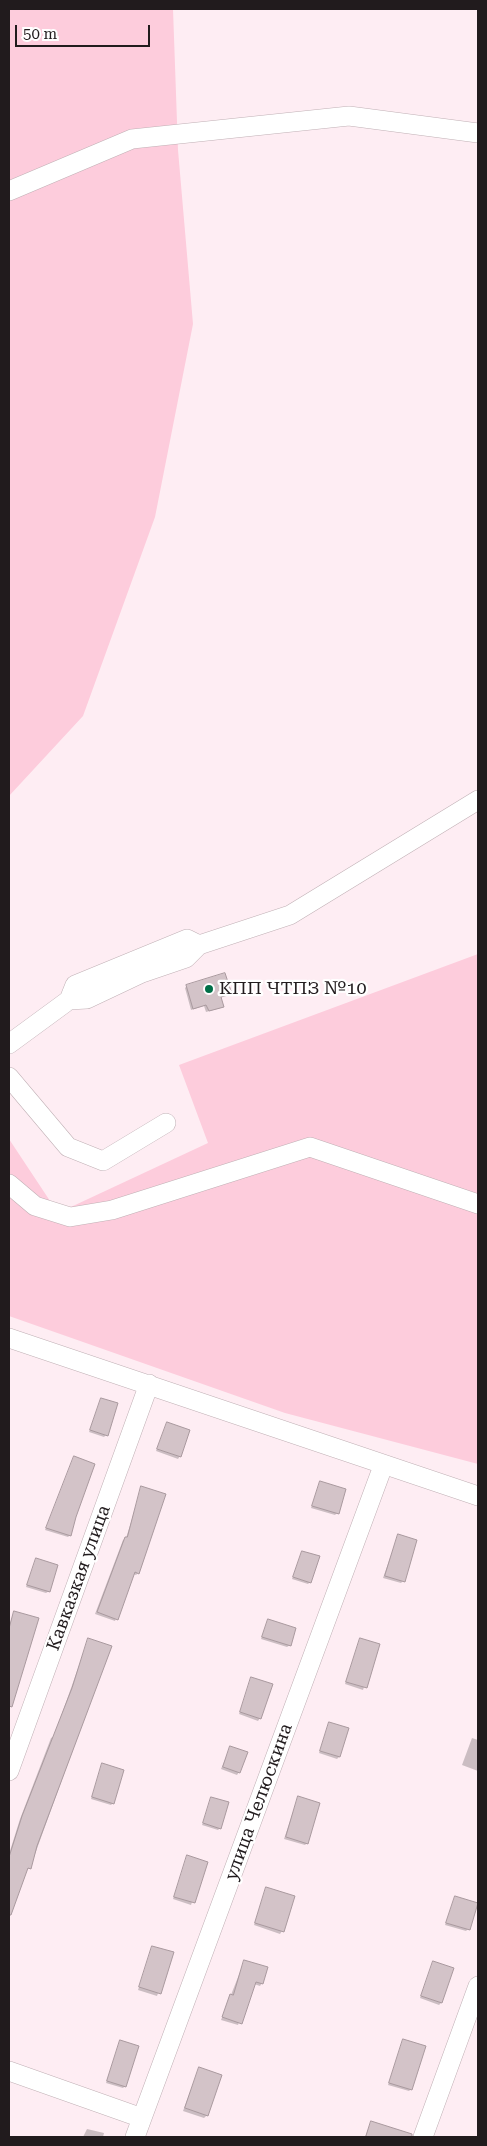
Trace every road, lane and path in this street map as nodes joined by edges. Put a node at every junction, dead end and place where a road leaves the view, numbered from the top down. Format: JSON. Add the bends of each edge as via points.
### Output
{"nodes":[{"id":1,"x":478,"y":133,"type":"edge"},
{"id":2,"x":9,"y":191,"type":"edge"},
{"id":3,"x":478,"y":800,"type":"edge"},
{"id":4,"x":9,"y":1044,"type":"edge"},
{"id":5,"x":9,"y":1078,"type":"edge"},
{"id":6,"x":166,"y":1123,"type":"dead end"},
{"id":7,"x":9,"y":1184,"type":"edge"},
{"id":8,"x":478,"y":1204,"type":"edge"},
{"id":9,"x":9,"y":1338,"type":"edge"},
{"id":10,"x":149,"y":1384,"type":"junction"},
{"id":11,"x":383,"y":1466,"type":"junction"},
{"id":12,"x":478,"y":1496,"type":"edge"},
{"id":13,"x":9,"y":1771,"type":"edge"},
{"id":14,"x":478,"y":1986,"type":"edge"},
{"id":15,"x":9,"y":2071,"type":"edge"},
{"id":16,"x":142,"y":2118,"type":"junction"},
{"id":17,"x":135,"y":2137,"type":"edge"},
{"id":18,"x":423,"y":2137,"type":"edge"}],
"edges":[{"from":1,"to":2,"type":"street","via":[[349,116],[132,139]]},
{"from":3,"to":4,"type":"street","via":[[290,914],[199,945],[186,958],[139,966],[75,985],[70,1000]]},
{"from":5,"to":6,"type":"street","via":[[68,1147],[102,1161]]},
{"from":7,"to":8,"type":"street","via":[[35,1206],[70,1217],[112,1210],[310,1147]]},
{"from":9,"to":10,"type":"street"},
{"from":10,"to":11,"type":"street"},
{"from":10,"to":13,"type":"street","name":"Кавказкая улица"},
{"from":11,"to":12,"type":"street"},
{"from":11,"to":16,"type":"street","name":"улица Челюскина"},
{"from":14,"to":18,"type":"street"},
{"from":15,"to":16,"type":"street"},
{"from":16,"to":17,"type":"street","name":"улица Челюскина"}]}
